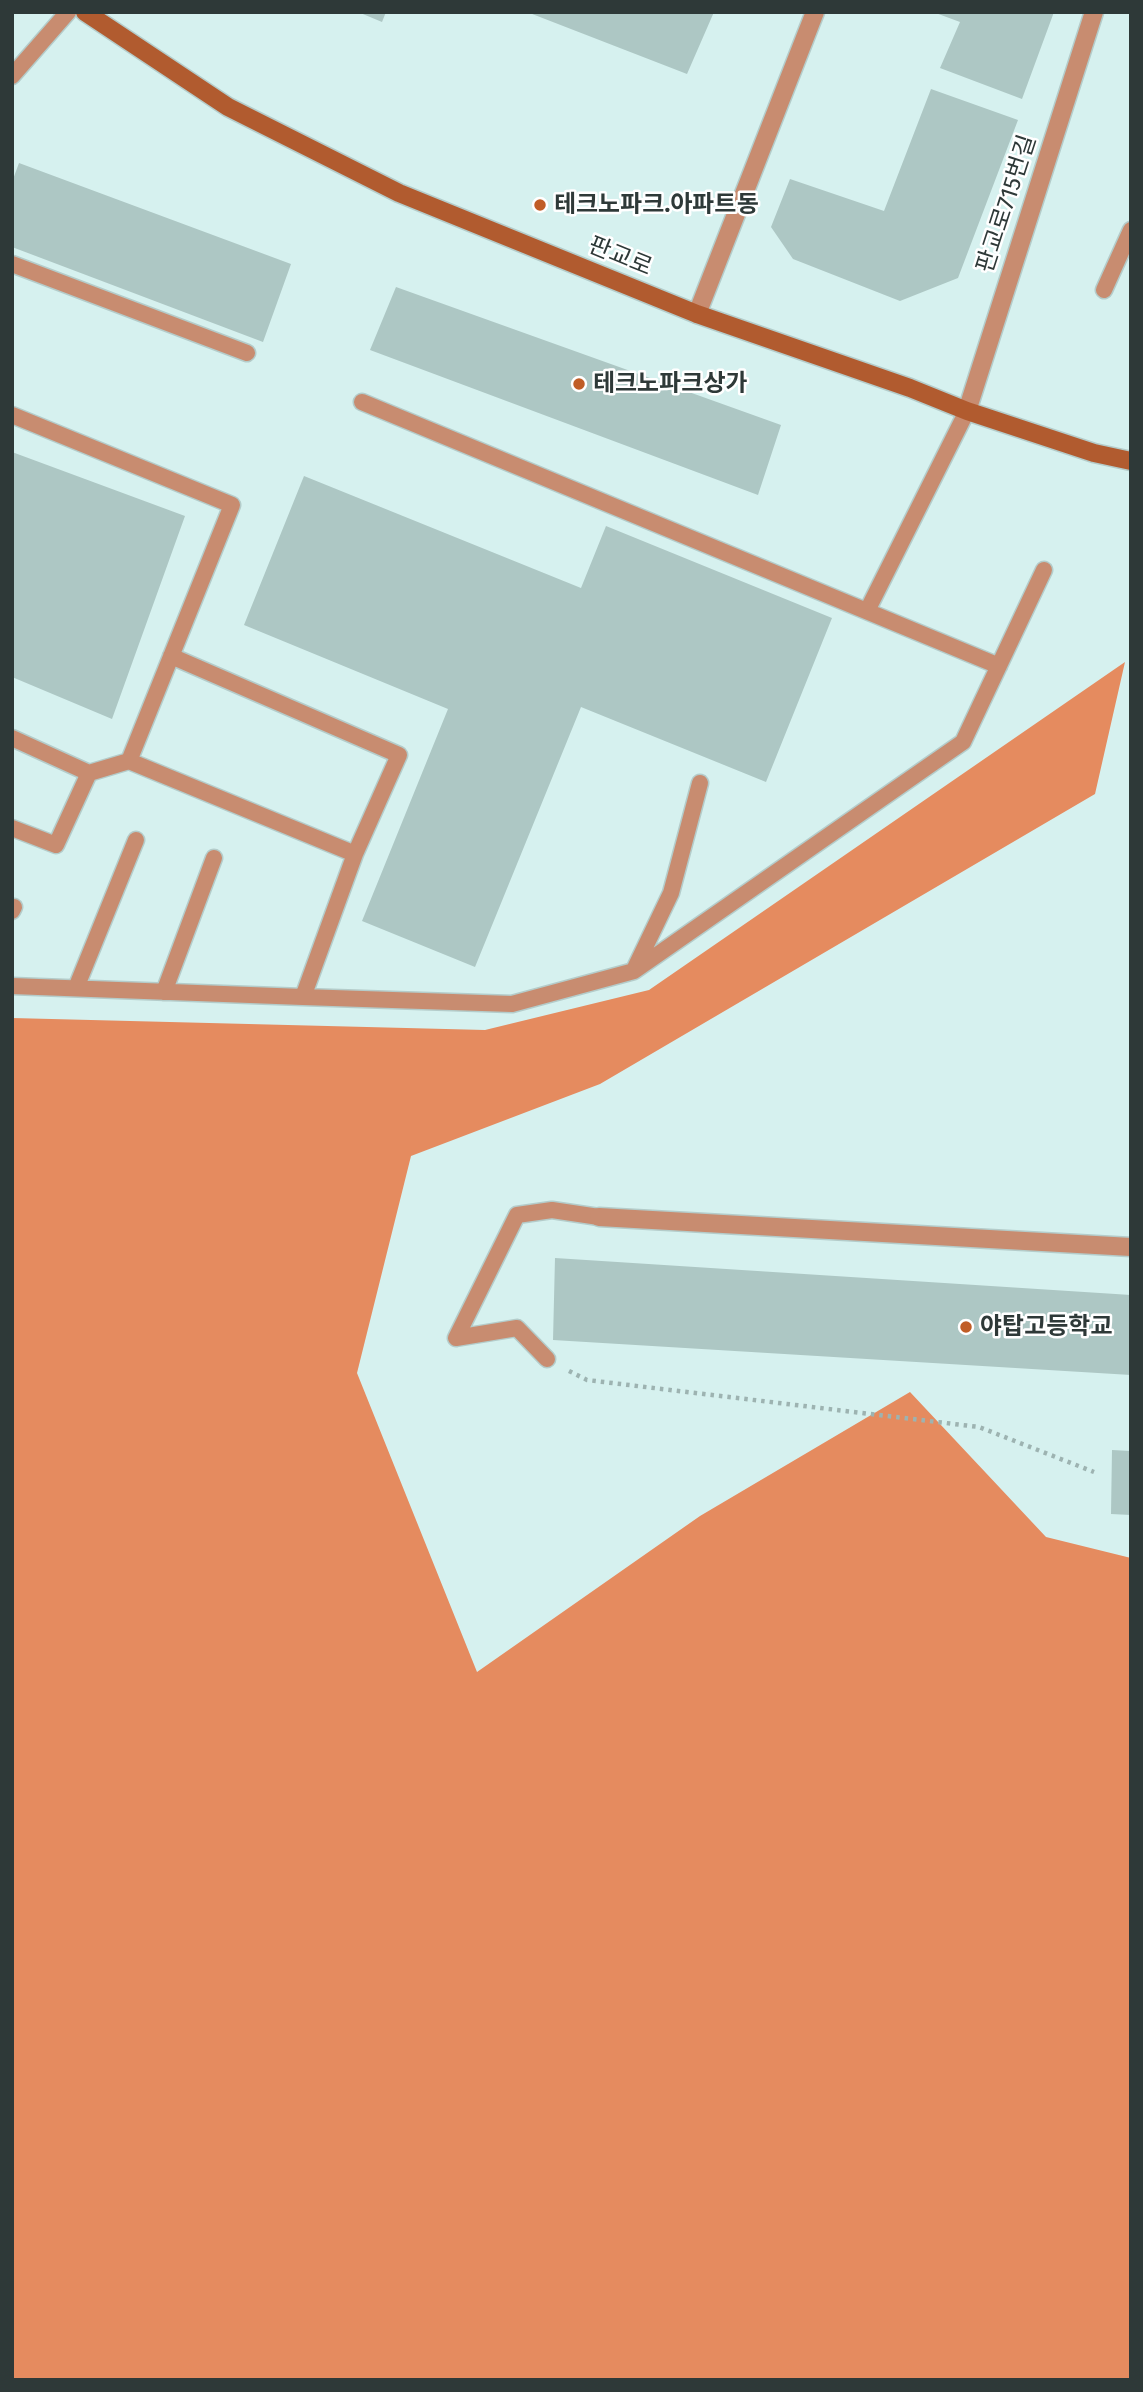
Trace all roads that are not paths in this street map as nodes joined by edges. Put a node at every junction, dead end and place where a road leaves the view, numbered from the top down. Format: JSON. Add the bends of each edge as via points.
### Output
{"nodes":[{"id":1,"x":68,"y":12,"type":"edge"},
{"id":2,"x":85,"y":12,"type":"edge"},
{"id":3,"x":815,"y":12,"type":"edge"},
{"id":4,"x":1094,"y":12,"type":"edge"},
{"id":5,"x":12,"y":76,"type":"edge"},
{"id":6,"x":1131,"y":230,"type":"edge"},
{"id":7,"x":1126,"y":255,"type":"edge"},
{"id":8,"x":12,"y":264,"type":"edge"},
{"id":9,"x":1104,"y":290,"type":"dead end"},
{"id":10,"x":697,"y":314,"type":"junction"},
{"id":11,"x":247,"y":353,"type":"dead end"},
{"id":12,"x":362,"y":402,"type":"dead end"},
{"id":13,"x":967,"y":411,"type":"junction"},
{"id":14,"x":12,"y":415,"type":"edge"},
{"id":15,"x":1131,"y":461,"type":"edge"},
{"id":16,"x":1044,"y":570,"type":"dead end"},
{"id":17,"x":867,"y":611,"type":"junction"},
{"id":18,"x":171,"y":656,"type":"junction"},
{"id":19,"x":999,"y":666,"type":"junction"},
{"id":20,"x":12,"y":738,"type":"edge"},
{"id":21,"x":129,"y":761,"type":"junction"},
{"id":22,"x":89,"y":773,"type":"junction"},
{"id":23,"x":700,"y":783,"type":"dead end"},
{"id":24,"x":12,"y":828,"type":"edge"},
{"id":25,"x":136,"y":840,"type":"dead end"},
{"id":26,"x":355,"y":854,"type":"junction"},
{"id":27,"x":214,"y":858,"type":"dead end"},
{"id":28,"x":634,"y":971,"type":"junction"},
{"id":29,"x":12,"y":986,"type":"edge"},
{"id":30,"x":76,"y":989,"type":"junction"},
{"id":31,"x":164,"y":992,"type":"junction"},
{"id":32,"x":303,"y":997,"type":"junction"},
{"id":33,"x":599,"y":1217,"type":"joint"},
{"id":34,"x":1131,"y":1247,"type":"edge"},
{"id":35,"x":547,"y":1359,"type":"road end"}],
"edges":[{"from":1,"to":5,"type":"lane"},
{"from":2,"to":10,"type":"main road","name":"판교로","via":[[228,107],[399,193]]},
{"from":3,"to":10,"type":"street"},
{"from":4,"to":13,"type":"street","name":"판교로715번길"},
{"from":6,"to":7,"type":"lane"},
{"from":7,"to":9,"type":"lane"},
{"from":8,"to":11,"type":"lane"},
{"from":10,"to":13,"type":"main road","name":"판교로"},
{"from":12,"to":17,"type":"lane"},
{"from":13,"to":15,"type":"main road","name":"판교로"},
{"from":13,"to":17,"type":"lane"},
{"from":14,"to":18,"type":"lane","via":[[232,505]]},
{"from":16,"to":19,"type":"lane"},
{"from":17,"to":19,"type":"lane"},
{"from":18,"to":21,"type":"lane"},
{"from":18,"to":26,"type":"lane","via":[[399,755]]},
{"from":19,"to":28,"type":"lane","via":[[963,742]]},
{"from":20,"to":22,"type":"lane"},
{"from":21,"to":22,"type":"lane"},
{"from":21,"to":26,"type":"lane"},
{"from":22,"to":24,"type":"lane","via":[[56,845]]},
{"from":23,"to":28,"type":"lane","via":[[671,893]]},
{"from":25,"to":30,"type":"lane"},
{"from":26,"to":32,"type":"lane"},
{"from":27,"to":31,"type":"lane"},
{"from":28,"to":32,"type":"lane","via":[[512,1004]]},
{"from":29,"to":30,"type":"lane"},
{"from":30,"to":31,"type":"lane"},
{"from":31,"to":32,"type":"lane"},
{"from":33,"to":34,"type":"street"},
{"from":33,"to":35,"type":"lane","via":[[552,1210],[517,1215],[456,1338],[517,1328]]}]}
